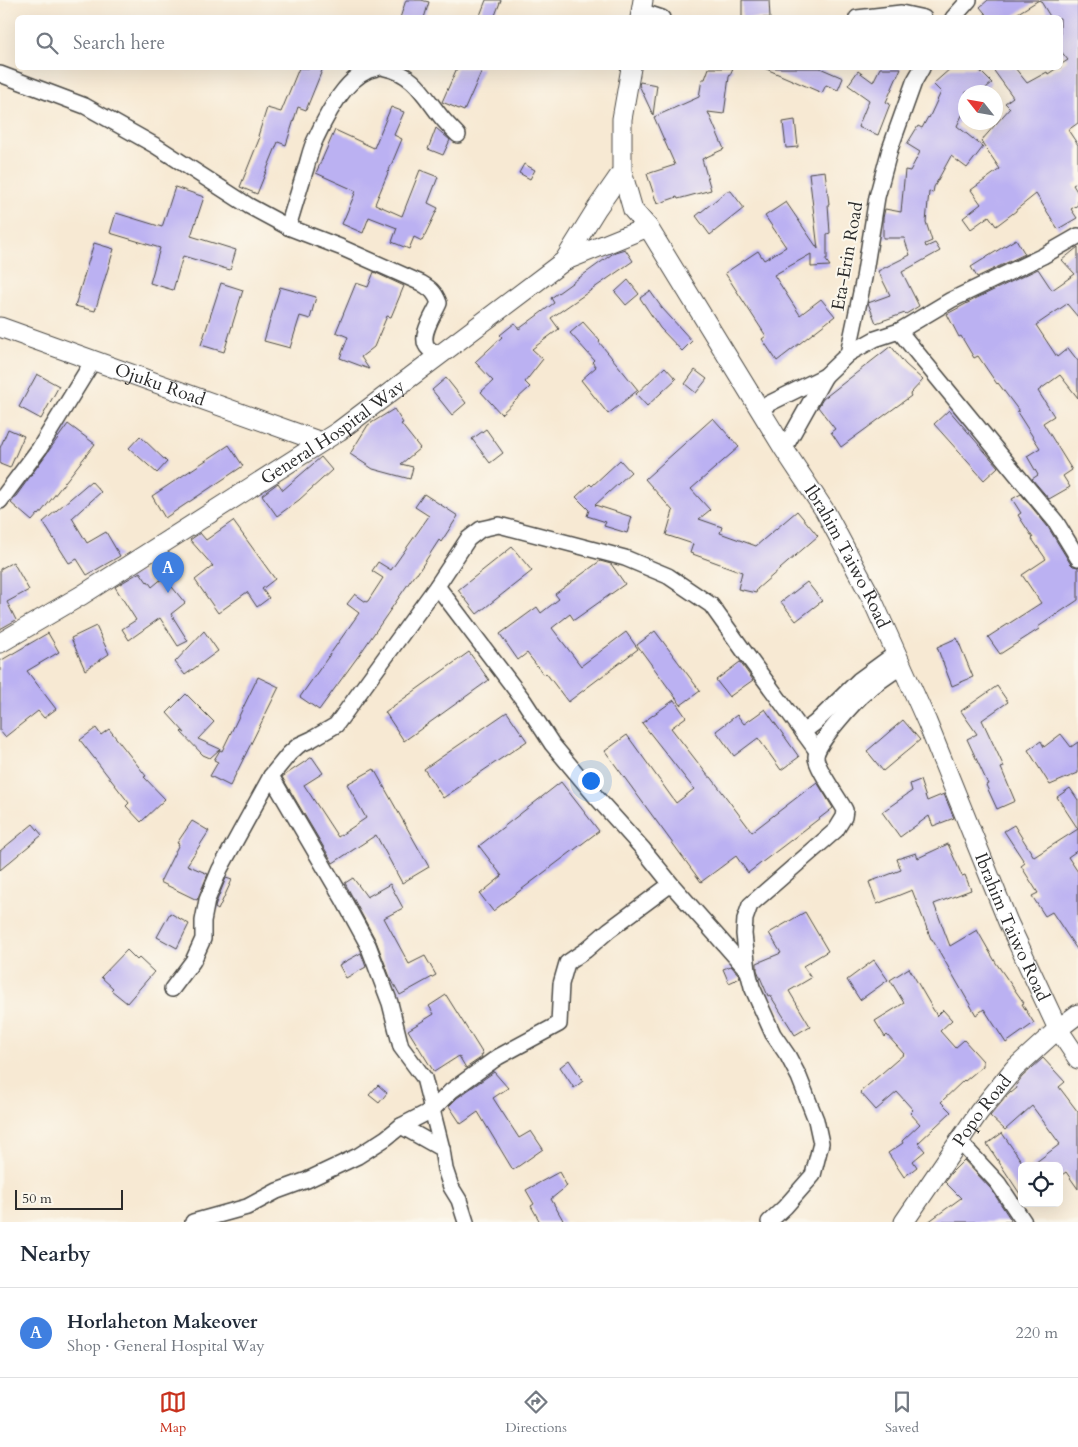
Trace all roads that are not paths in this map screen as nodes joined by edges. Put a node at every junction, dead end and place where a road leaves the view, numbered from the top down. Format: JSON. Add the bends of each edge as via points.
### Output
{"nodes":[{"id":1,"x":969,"y":0,"type":"edge"},
{"id":2,"x":641,"y":10,"type":"edge"},
{"id":3,"x":654,"y":15,"type":"edge"},
{"id":4,"x":890,"y":15,"type":"edge"},
{"id":5,"x":907,"y":15,"type":"edge"},
{"id":6,"x":956,"y":15,"type":"edge"},
{"id":7,"x":368,"y":70,"type":"edge"},
{"id":8,"x":396,"y":70,"type":"edge"},
{"id":9,"x":631,"y":70,"type":"edge"},
{"id":10,"x":921,"y":70,"type":"edge"},
{"id":11,"x":0,"y":74,"type":"edge"},
{"id":12,"x":458,"y":135,"type":"dead end"},
{"id":13,"x":622,"y":172,"type":"junction"},
{"id":14,"x":288,"y":227,"type":"junction"},
{"id":15,"x":648,"y":227,"type":"junction"},
{"id":16,"x":1078,"y":236,"type":"edge"},
{"id":17,"x":564,"y":261,"type":"junction"},
{"id":18,"x":0,"y":328,"type":"edge"},
{"id":19,"x":899,"y":331,"type":"junction"},
{"id":20,"x":848,"y":354,"type":"junction"},
{"id":21,"x":440,"y":355,"type":"junction"},
{"id":22,"x":93,"y":360,"type":"junction"},
{"id":23,"x":825,"y":376,"type":"junction"},
{"id":24,"x":760,"y":408,"type":"junction"},
{"id":25,"x":321,"y":442,"type":"junction"},
{"id":26,"x":784,"y":449,"type":"junction"},
{"id":27,"x":0,"y":501,"type":"edge"},
{"id":28,"x":1078,"y":558,"type":"edge"},
{"id":29,"x":436,"y":586,"type":"junction"},
{"id":30,"x":0,"y":643,"type":"edge"},
{"id":31,"x":899,"y":659,"type":"junction"},
{"id":32,"x":803,"y":732,"type":"junction"},
{"id":33,"x":817,"y":751,"type":"junction"},
{"id":34,"x":271,"y":776,"type":"junction"},
{"id":35,"x":671,"y":884,"type":"junction"},
{"id":36,"x":748,"y":971,"type":"junction"},
{"id":37,"x":172,"y":989,"type":"dead end"},
{"id":38,"x":1078,"y":1014,"type":"edge"},
{"id":39,"x":1058,"y":1029,"type":"junction"},
{"id":40,"x":1078,"y":1058,"type":"edge"},
{"id":41,"x":432,"y":1110,"type":"junction"},
{"id":42,"x":401,"y":1126,"type":"junction"},
{"id":43,"x":959,"y":1141,"type":"junction"},
{"id":44,"x":442,"y":1149,"type":"junction"},
{"id":45,"x":193,"y":1222,"type":"edge"},
{"id":46,"x":466,"y":1222,"type":"edge"},
{"id":47,"x":769,"y":1222,"type":"edge"},
{"id":48,"x":904,"y":1222,"type":"edge"},
{"id":49,"x":1024,"y":1222,"type":"edge"}],
"edges":[{"from":1,"to":6,"type":"street"},
{"from":2,"to":3,"type":"street"},
{"from":4,"to":5,"type":"street"},
{"from":7,"to":14,"type":"street","via":[[346,88],[315,140]]},
{"from":8,"to":12,"type":"street","via":[[421,90]]},
{"from":9,"to":13,"type":"main road","name":"Ibrahim Taiwo Road","via":[[622,119]]},
{"from":10,"to":20,"type":"street","name":"Eta-Erin Road","via":[[890,149],[877,197]]},
{"from":11,"to":14,"type":"street","via":[[84,106]]},
{"from":13,"to":15,"type":"main road","name":"Ibrahim Taiwo Road","via":[[633,210]]},
{"from":13,"to":17,"type":"main road","name":"General Hospital Way"},
{"from":14,"to":21,"type":"street","via":[[430,289],[439,303],[424,341],[428,348]]},
{"from":15,"to":17,"type":"main road"},
{"from":15,"to":24,"type":"main road","name":"Ibrahim Taiwo Road"},
{"from":16,"to":19,"type":"street","via":[[951,300]]},
{"from":17,"to":21,"type":"main road","name":"General Hospital Way"},
{"from":18,"to":22,"type":"main road","name":"Ojuku Road"},
{"from":19,"to":20,"type":"street","via":[[875,339]]},
{"from":19,"to":28,"type":"street","via":[[1056,522]]},
{"from":20,"to":23,"type":"street"},
{"from":21,"to":25,"type":"main road","name":"General Hospital Way"},
{"from":22,"to":25,"type":"main road","name":"Ojuku Road"},
{"from":22,"to":27,"type":"street","via":[[39,449]]},
{"from":23,"to":24,"type":"street"},
{"from":23,"to":26,"type":"street"},
{"from":24,"to":26,"type":"main road","name":"Ibrahim Taiwo Road"},
{"from":25,"to":30,"type":"main road","name":"General Hospital Way","via":[[82,595]]},
{"from":26,"to":31,"type":"main road","name":"Ibrahim Taiwo Road","via":[[825,510],[871,597]]},
{"from":29,"to":32,"type":"street","via":[[468,539],[481,529],[500,525],[624,558],[668,576],[711,604]]},
{"from":29,"to":34,"type":"street","via":[[336,725],[299,745]]},
{"from":29,"to":35,"type":"street","via":[[524,701],[552,744]]},
{"from":31,"to":32,"type":"street","via":[[858,680]]},
{"from":31,"to":33,"type":"street","via":[[847,711]]},
{"from":31,"to":39,"type":"main road","name":"Ibrahim Taiwo Road","via":[[928,722],[1008,922]]},
{"from":32,"to":33,"type":"street"},
{"from":33,"to":36,"type":"street","via":[[818,768],[845,810],[844,818],[836,830],[750,905],[744,934]]},
{"from":34,"to":37,"type":"street","via":[[210,892],[203,939],[193,961]]},
{"from":34,"to":41,"type":"street","via":[[368,945],[390,1003],[401,1047],[424,1078]]},
{"from":35,"to":36,"type":"street"},
{"from":35,"to":41,"type":"street","via":[[567,963],[561,984],[559,1024],[498,1057],[451,1091]]},
{"from":36,"to":47,"type":"street","via":[[770,1027],[788,1056],[809,1102],[821,1143],[813,1175]]},
{"from":38,"to":39,"type":"main road","name":"Popo Road"},
{"from":39,"to":40,"type":"main road","name":"Ibrahim Taiwo Road"},
{"from":39,"to":43,"type":"main road","name":"Popo Road","via":[[1014,1069]]},
{"from":41,"to":42,"type":"street"},
{"from":41,"to":44,"type":"street"},
{"from":42,"to":44,"type":"street"},
{"from":42,"to":45,"type":"street","via":[[358,1156],[316,1176],[247,1207]]},
{"from":43,"to":48,"type":"main road","name":"Popo Road"},
{"from":43,"to":49,"type":"street","via":[[998,1183]]},
{"from":44,"to":46,"type":"street","via":[[445,1169]]}]}
